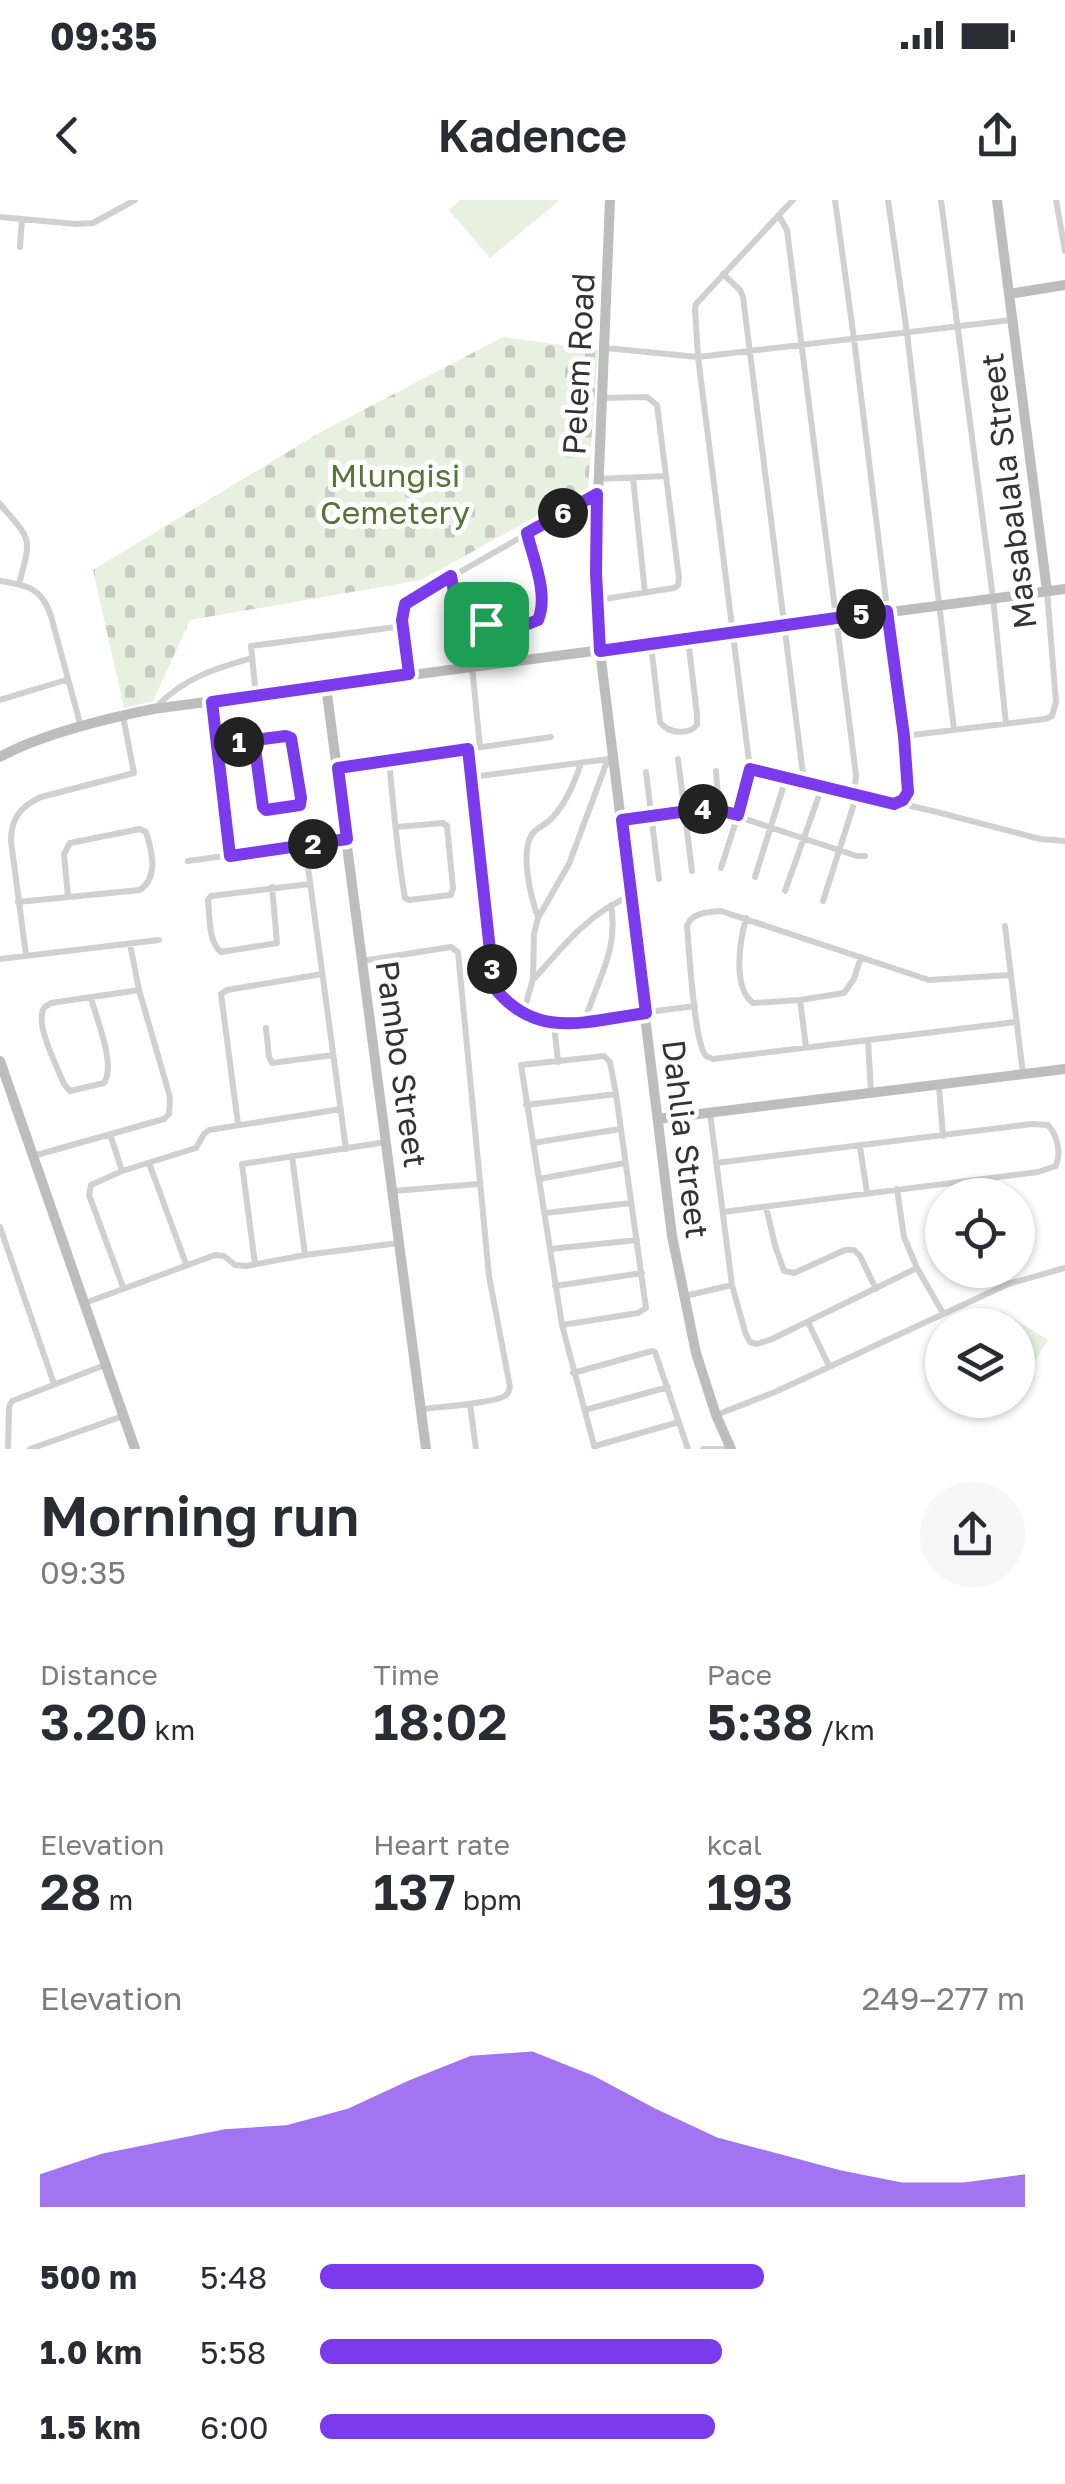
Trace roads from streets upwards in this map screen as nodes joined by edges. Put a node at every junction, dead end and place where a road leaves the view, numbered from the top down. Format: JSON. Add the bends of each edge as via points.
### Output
{"nodes":[{"id":1,"x":134,"y":200,"type":"edge"},
{"id":2,"x":610,"y":200,"type":"edge"},
{"id":3,"x":793,"y":200,"type":"edge"},
{"id":4,"x":835,"y":200,"type":"edge"},
{"id":5,"x":888,"y":200,"type":"edge"},
{"id":6,"x":941,"y":200,"type":"edge"},
{"id":7,"x":997,"y":200,"type":"edge"},
{"id":8,"x":1056,"y":200,"type":"edge"},
{"id":9,"x":779,"y":216,"type":"junction"},
{"id":10,"x":0,"y":217,"type":"edge"},
{"id":11,"x":22,"y":219,"type":"junction"},
{"id":12,"x":20,"y":248,"type":"dead end"},
{"id":13,"x":1065,"y":251,"type":"edge"},
{"id":14,"x":723,"y":274,"type":"junction"},
{"id":15,"x":1065,"y":286,"type":"edge"},
{"id":16,"x":1009,"y":294,"type":"junction"},
{"id":17,"x":1012,"y":320,"type":"junction"},
{"id":18,"x":957,"y":327,"type":"junction"},
{"id":19,"x":906,"y":332,"type":"junction"},
{"id":20,"x":854,"y":339,"type":"junction"},
{"id":21,"x":803,"y":346,"type":"junction"},
{"id":22,"x":606,"y":348,"type":"junction"},
{"id":23,"x":751,"y":352,"type":"junction"},
{"id":24,"x":698,"y":357,"type":"junction"},
{"id":25,"x":602,"y":398,"type":"junction"},
{"id":26,"x":666,"y":476,"type":"junction"},
{"id":27,"x":633,"y":478,"type":"junction"},
{"id":28,"x":598,"y":479,"type":"junction"},
{"id":29,"x":597,"y":494,"type":"junction"},
{"id":30,"x":0,"y":504,"type":"edge"},
{"id":31,"x":527,"y":533,"type":"junction"},
{"id":32,"x":451,"y":576,"type":"junction"},
{"id":33,"x":0,"y":580,"type":"edge"},
{"id":34,"x":19,"y":584,"type":"junction"},
{"id":35,"x":1065,"y":588,"type":"edge"},
{"id":36,"x":1047,"y":592,"type":"junction"},
{"id":37,"x":646,"y":593,"type":"junction"},
{"id":38,"x":993,"y":598,"type":"junction"},
{"id":39,"x":597,"y":600,"type":"junction"},
{"id":40,"x":940,"y":604,"type":"junction"},
{"id":41,"x":887,"y":611,"type":"junction"},
{"id":42,"x":836,"y":617,"type":"junction"},
{"id":43,"x":785,"y":625,"type":"junction"},
{"id":44,"x":403,"y":626,"type":"junction"},
{"id":45,"x":732,"y":633,"type":"junction"},
{"id":46,"x":688,"y":638,"type":"junction"},
{"id":47,"x":651,"y":644,"type":"junction"},
{"id":48,"x":600,"y":651,"type":"junction"},
{"id":49,"x":252,"y":658,"type":"junction"},
{"id":50,"x":472,"y":666,"type":"junction"},
{"id":51,"x":409,"y":674,"type":"junction"},
{"id":52,"x":66,"y":680,"type":"junction"},
{"id":53,"x":326,"y":686,"type":"junction"},
{"id":54,"x":256,"y":696,"type":"junction"},
{"id":55,"x":0,"y":700,"type":"edge"},
{"id":56,"x":212,"y":702,"type":"junction"},
{"id":57,"x":153,"y":709,"type":"junction"},
{"id":58,"x":123,"y":716,"type":"junction"},
{"id":59,"x":1006,"y":724,"type":"junction"},
{"id":60,"x":80,"y":727,"type":"junction"},
{"id":61,"x":954,"y":730,"type":"junction"},
{"id":62,"x":904,"y":736,"type":"junction"},
{"id":63,"x":552,"y":737,"type":"dead end"},
{"id":64,"x":254,"y":741,"type":"junction"},
{"id":65,"x":217,"y":745,"type":"junction"},
{"id":66,"x":480,"y":747,"type":"junction"},
{"id":67,"x":468,"y":749,"type":"junction"},
{"id":68,"x":0,"y":757,"type":"edge"},
{"id":69,"x":611,"y":758,"type":"junction"},
{"id":70,"x":389,"y":759,"type":"junction"},
{"id":71,"x":678,"y":759,"type":"dead end"},
{"id":72,"x":581,"y":763,"type":"junction"},
{"id":73,"x":338,"y":768,"type":"junction"},
{"id":74,"x":750,"y":769,"type":"junction"},
{"id":75,"x":716,"y":771,"type":"dead end"},
{"id":76,"x":646,"y":772,"type":"dead end"},
{"id":77,"x":472,"y":777,"type":"junction"},
{"id":78,"x":786,"y":778,"type":"junction"},
{"id":79,"x":804,"y":782,"type":"junction"},
{"id":80,"x":822,"y":787,"type":"junction"},
{"id":81,"x":855,"y":794,"type":"junction"},
{"id":82,"x":894,"y":804,"type":"junction"},
{"id":83,"x":685,"y":810,"type":"junction"},
{"id":84,"x":719,"y":810,"type":"junction"},
{"id":85,"x":651,"y":815,"type":"junction"},
{"id":86,"x":738,"y":815,"type":"junction"},
{"id":87,"x":622,"y":820,"type":"junction"},
{"id":88,"x":396,"y":826,"type":"junction"},
{"id":89,"x":772,"y":828,"type":"junction"},
{"id":90,"x":347,"y":839,"type":"junction"},
{"id":91,"x":803,"y":840,"type":"junction"},
{"id":92,"x":1065,"y":842,"type":"edge"},
{"id":93,"x":306,"y":845,"type":"junction"},
{"id":94,"x":840,"y":851,"type":"junction"},
{"id":95,"x":230,"y":856,"type":"junction"},
{"id":96,"x":865,"y":856,"type":"dead end"},
{"id":97,"x":188,"y":860,"type":"dead end"},
{"id":98,"x":721,"y":868,"type":"dead end"},
{"id":99,"x":692,"y":871,"type":"dead end"},
{"id":100,"x":755,"y":877,"type":"dead end"},
{"id":101,"x":658,"y":878,"type":"dead end"},
{"id":102,"x":310,"y":884,"type":"junction"},
{"id":103,"x":272,"y":887,"type":"junction"},
{"id":104,"x":784,"y":890,"type":"dead end"},
{"id":105,"x":632,"y":896,"type":"junction"},
{"id":106,"x":68,"y":897,"type":"junction"},
{"id":107,"x":823,"y":901,"type":"dead end"},
{"id":108,"x":18,"y":902,"type":"junction"},
{"id":109,"x":611,"y":905,"type":"junction"},
{"id":110,"x":538,"y":918,"type":"junction"},
{"id":111,"x":746,"y":918,"type":"junction"},
{"id":112,"x":1005,"y":926,"type":"dead end"},
{"id":113,"x":159,"y":940,"type":"dead end"},
{"id":114,"x":130,"y":944,"type":"junction"},
{"id":115,"x":26,"y":955,"type":"junction"},
{"id":116,"x":861,"y":957,"type":"junction"},
{"id":117,"x":0,"y":958,"type":"edge"},
{"id":118,"x":362,"y":960,"type":"junction"},
{"id":119,"x":322,"y":974,"type":"junction"},
{"id":120,"x":1010,"y":975,"type":"junction"},
{"id":121,"x":534,"y":979,"type":"junction"},
{"id":122,"x":140,"y":990,"type":"junction"},
{"id":123,"x":90,"y":998,"type":"junction"},
{"id":124,"x":800,"y":1000,"type":"junction"},
{"id":125,"x":694,"y":1006,"type":"junction"},
{"id":126,"x":646,"y":1013,"type":"junction"},
{"id":127,"x":523,"y":1014,"type":"junction"},
{"id":128,"x":585,"y":1021,"type":"junction"},
{"id":129,"x":1016,"y":1022,"type":"junction"},
{"id":130,"x":554,"y":1024,"type":"junction"},
{"id":131,"x":266,"y":1028,"type":"dead end"},
{"id":132,"x":868,"y":1040,"type":"junction"},
{"id":133,"x":806,"y":1047,"type":"junction"},
{"id":134,"x":333,"y":1055,"type":"junction"},
{"id":135,"x":558,"y":1062,"type":"junction"},
{"id":136,"x":1,"y":1066,"type":"edge"},
{"id":137,"x":1065,"y":1069,"type":"edge"},
{"id":138,"x":1023,"y":1074,"type":"junction"},
{"id":139,"x":938,"y":1084,"type":"junction"},
{"id":140,"x":871,"y":1092,"type":"junction"},
{"id":141,"x":616,"y":1094,"type":"junction"},
{"id":142,"x":526,"y":1105,"type":"junction"},
{"id":143,"x":341,"y":1109,"type":"junction"},
{"id":144,"x":710,"y":1112,"type":"junction"},
{"id":145,"x":658,"y":1120,"type":"junction"},
{"id":146,"x":238,"y":1124,"type":"junction"},
{"id":147,"x":620,"y":1129,"type":"junction"},
{"id":148,"x":110,"y":1134,"type":"junction"},
{"id":149,"x":943,"y":1136,"type":"junction"},
{"id":150,"x":386,"y":1142,"type":"junction"},
{"id":151,"x":532,"y":1143,"type":"junction"},
{"id":152,"x":860,"y":1146,"type":"junction"},
{"id":153,"x":346,"y":1148,"type":"junction"},
{"id":154,"x":34,"y":1156,"type":"junction"},
{"id":155,"x":292,"y":1156,"type":"junction"},
{"id":156,"x":150,"y":1163,"type":"junction"},
{"id":157,"x":625,"y":1163,"type":"junction"},
{"id":158,"x":716,"y":1163,"type":"junction"},
{"id":159,"x":122,"y":1171,"type":"junction"},
{"id":160,"x":538,"y":1179,"type":"junction"},
{"id":161,"x":478,"y":1184,"type":"junction"},
{"id":162,"x":897,"y":1189,"type":"junction"},
{"id":163,"x":394,"y":1190,"type":"junction"},
{"id":164,"x":867,"y":1192,"type":"junction"},
{"id":165,"x":631,"y":1204,"type":"junction"},
{"id":166,"x":766,"y":1206,"type":"junction"},
{"id":167,"x":723,"y":1212,"type":"junction"},
{"id":168,"x":545,"y":1214,"type":"junction"},
{"id":169,"x":0,"y":1227,"type":"edge"},
{"id":170,"x":637,"y":1240,"type":"junction"},
{"id":171,"x":400,"y":1243,"type":"junction"},
{"id":172,"x":550,"y":1249,"type":"junction"},
{"id":173,"x":305,"y":1255,"type":"junction"},
{"id":174,"x":186,"y":1264,"type":"junction"},
{"id":175,"x":255,"y":1264,"type":"junction"},
{"id":176,"x":918,"y":1268,"type":"junction"},
{"id":177,"x":1065,"y":1268,"type":"edge"},
{"id":178,"x":642,"y":1273,"type":"junction"},
{"id":179,"x":732,"y":1285,"type":"junction"},
{"id":180,"x":555,"y":1286,"type":"junction"},
{"id":181,"x":123,"y":1287,"type":"junction"},
{"id":182,"x":876,"y":1289,"type":"junction"},
{"id":183,"x":683,"y":1296,"type":"junction"},
{"id":184,"x":85,"y":1303,"type":"junction"},
{"id":185,"x":941,"y":1308,"type":"edge"},
{"id":186,"x":957,"y":1308,"type":"edge"},
{"id":187,"x":808,"y":1322,"type":"junction"},
{"id":188,"x":925,"y":1323,"type":"edge"},
{"id":189,"x":562,"y":1325,"type":"junction"},
{"id":190,"x":106,"y":1364,"type":"junction"},
{"id":191,"x":830,"y":1366,"type":"junction"},
{"id":192,"x":573,"y":1373,"type":"junction"},
{"id":193,"x":54,"y":1384,"type":"junction"},
{"id":194,"x":668,"y":1387,"type":"junction"},
{"id":195,"x":470,"y":1404,"type":"junction"},
{"id":196,"x":422,"y":1409,"type":"junction"},
{"id":197,"x":585,"y":1410,"type":"junction"},
{"id":198,"x":124,"y":1416,"type":"junction"},
{"id":199,"x":716,"y":1416,"type":"junction"},
{"id":200,"x":679,"y":1422,"type":"junction"},
{"id":201,"x":53,"y":1445,"type":"edge"},
{"id":202,"x":595,"y":1448,"type":"edge"},
{"id":203,"x":8,"y":1449,"type":"edge"},
{"id":204,"x":30,"y":1449,"type":"edge"},
{"id":205,"x":135,"y":1449,"type":"edge"},
{"id":206,"x":426,"y":1449,"type":"edge"},
{"id":207,"x":476,"y":1449,"type":"edge"},
{"id":208,"x":688,"y":1449,"type":"edge"},
{"id":209,"x":703,"y":1449,"type":"edge"},
{"id":210,"x":723,"y":1449,"type":"edge"},
{"id":211,"x":731,"y":1449,"type":"edge"}],
"edges":[{"from":1,"to":11,"type":"street","via":[[93,223]]},
{"from":2,"to":22,"type":"street","name":"Pelem Road"},
{"from":3,"to":9,"type":"street"},
{"from":4,"to":20,"type":"street"},
{"from":5,"to":19,"type":"street"},
{"from":6,"to":18,"type":"street"},
{"from":7,"to":16,"type":"street","name":"Masabalala Street"},
{"from":8,"to":13,"type":"street"},
{"from":9,"to":14,"type":"street"},
{"from":9,"to":21,"type":"street","via":[[787,230]]},
{"from":10,"to":11,"type":"street"},
{"from":11,"to":12,"type":"street"},
{"from":14,"to":23,"type":"street","via":[[743,294]]},
{"from":14,"to":24,"type":"street","via":[[695,306]]},
{"from":15,"to":16,"type":"street"},
{"from":16,"to":17,"type":"street","name":"Masabalala Street"},
{"from":17,"to":18,"type":"street"},
{"from":17,"to":36,"type":"street","name":"Masabalala Street"},
{"from":18,"to":19,"type":"street"},
{"from":18,"to":38,"type":"street"},
{"from":19,"to":20,"type":"street"},
{"from":19,"to":40,"type":"street"},
{"from":20,"to":21,"type":"street"},
{"from":20,"to":41,"type":"street"},
{"from":21,"to":23,"type":"street"},
{"from":21,"to":42,"type":"street"},
{"from":22,"to":24,"type":"street"},
{"from":22,"to":25,"type":"street","name":"Pelem Road"},
{"from":23,"to":24,"type":"street"},
{"from":23,"to":43,"type":"street"},
{"from":24,"to":45,"type":"street"},
{"from":25,"to":26,"type":"street","via":[[655,402]]},
{"from":25,"to":28,"type":"street","name":"Pelem Road"},
{"from":26,"to":27,"type":"street"},
{"from":26,"to":37,"type":"street","via":[[678,585]]},
{"from":27,"to":28,"type":"street"},
{"from":27,"to":37,"type":"street"},
{"from":28,"to":29,"type":"street","name":"Pelem Road"},
{"from":29,"to":31,"type":"street"},
{"from":29,"to":39,"type":"street","name":"Pelem Road"},
{"from":30,"to":34,"type":"street","via":[[27,538]]},
{"from":31,"to":32,"type":"street"},
{"from":31,"to":32,"type":"street","via":[[539,584],[538,620],[468,620],[457,611]]},
{"from":32,"to":44,"type":"street","via":[[407,602]]},
{"from":33,"to":34,"type":"street"},
{"from":34,"to":52,"type":"street","via":[[47,604]]},
{"from":35,"to":36,"type":"street"},
{"from":36,"to":38,"type":"street"},
{"from":36,"to":59,"type":"street","name":"Masabalala Street","via":[[1052,716]]},
{"from":37,"to":39,"type":"street"},
{"from":38,"to":40,"type":"street"},
{"from":38,"to":59,"type":"street"},
{"from":39,"to":48,"type":"street","name":"Pelem Road"},
{"from":40,"to":41,"type":"street"},
{"from":40,"to":61,"type":"street"},
{"from":41,"to":42,"type":"street"},
{"from":41,"to":62,"type":"street"},
{"from":42,"to":43,"type":"street"},
{"from":42,"to":81,"type":"street"},
{"from":43,"to":45,"type":"street"},
{"from":43,"to":79,"type":"street"},
{"from":44,"to":49,"type":"street","via":[[251,646]]},
{"from":44,"to":51,"type":"street"},
{"from":45,"to":46,"type":"street"},
{"from":45,"to":74,"type":"street"},
{"from":46,"to":47,"type":"street"},
{"from":46,"to":47,"type":"street","via":[[698,714],[691,730],[671,732],[660,722]]},
{"from":47,"to":48,"type":"street"},
{"from":48,"to":50,"type":"street"},
{"from":48,"to":69,"type":"street","name":"Dahlia Street"},
{"from":49,"to":54,"type":"street"},
{"from":49,"to":57,"type":"street","via":[[187,680]]},
{"from":50,"to":51,"type":"street"},
{"from":50,"to":66,"type":"street"},
{"from":51,"to":53,"type":"street"},
{"from":52,"to":55,"type":"street"},
{"from":52,"to":60,"type":"street"},
{"from":53,"to":54,"type":"street"},
{"from":53,"to":73,"type":"street","name":"Pambo Street"},
{"from":54,"to":56,"type":"street"},
{"from":56,"to":57,"type":"street"},
{"from":56,"to":65,"type":"street"},
{"from":57,"to":58,"type":"street"},
{"from":58,"to":60,"type":"street"},
{"from":58,"to":108,"type":"street","via":[[134,773],[42,797],[16,816],[11,841]]},
{"from":59,"to":61,"type":"street"},
{"from":60,"to":68,"type":"street"},
{"from":61,"to":62,"type":"street"},
{"from":62,"to":82,"type":"street","via":[[908,789]]},
{"from":63,"to":66,"type":"street"},
{"from":64,"to":64,"type":"street","via":[[291,738],[300,805],[264,809]]},
{"from":64,"to":65,"type":"street"},
{"from":65,"to":95,"type":"street"},
{"from":66,"to":67,"type":"street"},
{"from":67,"to":70,"type":"street"},
{"from":67,"to":77,"type":"street"},
{"from":69,"to":72,"type":"street"},
{"from":69,"to":87,"type":"street","name":"Dahlia Street"},
{"from":69,"to":110,"type":"street","via":[[569,864]]},
{"from":70,"to":73,"type":"street"},
{"from":70,"to":88,"type":"street"},
{"from":71,"to":83,"type":"street"},
{"from":72,"to":77,"type":"street"},
{"from":72,"to":110,"type":"street","via":[[560,809],[530,839],[529,888]]},
{"from":73,"to":90,"type":"street","name":"Pambo Street"},
{"from":74,"to":78,"type":"street"},
{"from":74,"to":86,"type":"street"},
{"from":75,"to":84,"type":"street"},
{"from":76,"to":85,"type":"street"},
{"from":77,"to":127,"type":"street","via":[[494,987]]},
{"from":78,"to":79,"type":"street"},
{"from":78,"to":89,"type":"street"},
{"from":79,"to":80,"type":"street"},
{"from":80,"to":81,"type":"street"},
{"from":80,"to":91,"type":"street"},
{"from":81,"to":82,"type":"street"},
{"from":81,"to":94,"type":"street"},
{"from":82,"to":92,"type":"street"},
{"from":83,"to":84,"type":"street"},
{"from":83,"to":85,"type":"street"},
{"from":83,"to":99,"type":"street"},
{"from":84,"to":86,"type":"street"},
{"from":85,"to":87,"type":"street"},
{"from":85,"to":101,"type":"street"},
{"from":86,"to":89,"type":"street"},
{"from":86,"to":98,"type":"street"},
{"from":87,"to":105,"type":"street","name":"Dahlia Street"},
{"from":88,"to":88,"type":"street","via":[[405,898],[451,894],[447,826]]},
{"from":89,"to":91,"type":"street"},
{"from":89,"to":100,"type":"street"},
{"from":90,"to":93,"type":"street"},
{"from":90,"to":118,"type":"street","name":"Pambo Street"},
{"from":91,"to":94,"type":"street"},
{"from":91,"to":104,"type":"street"},
{"from":93,"to":95,"type":"street"},
{"from":93,"to":102,"type":"street"},
{"from":94,"to":96,"type":"street"},
{"from":94,"to":107,"type":"street"},
{"from":95,"to":97,"type":"street"},
{"from":102,"to":103,"type":"street"},
{"from":102,"to":119,"type":"street"},
{"from":103,"to":103,"type":"street","via":[[209,898],[218,950],[277,943]]},
{"from":105,"to":109,"type":"street"},
{"from":105,"to":126,"type":"street","name":"Dahlia Street"},
{"from":106,"to":106,"type":"street","via":[[145,887],[152,879],[146,832],[70,843],[64,854]]},
{"from":106,"to":108,"type":"street"},
{"from":108,"to":115,"type":"street"},
{"from":109,"to":121,"type":"street"},
{"from":109,"to":128,"type":"street","via":[[610,952]]},
{"from":110,"to":121,"type":"street"},
{"from":111,"to":116,"type":"street"},
{"from":111,"to":124,"type":"street","via":[[738,954],[746,997],[753,1003]]},
{"from":111,"to":125,"type":"street","via":[[711,912],[688,922]]},
{"from":112,"to":120,"type":"street"},
{"from":113,"to":114,"type":"street"},
{"from":114,"to":115,"type":"street"},
{"from":114,"to":122,"type":"street"},
{"from":115,"to":117,"type":"street"},
{"from":116,"to":120,"type":"street","via":[[934,981]]},
{"from":116,"to":124,"type":"street","via":[[844,993]]},
{"from":118,"to":150,"type":"street","name":"Pambo Street"},
{"from":118,"to":161,"type":"street","via":[[450,947],[458,952]]},
{"from":119,"to":134,"type":"street"},
{"from":119,"to":146,"type":"street","via":[[221,994]]},
{"from":120,"to":129,"type":"street"},
{"from":121,"to":127,"type":"street"},
{"from":122,"to":123,"type":"street"},
{"from":122,"to":148,"type":"street","via":[[170,1111],[164,1119]]},
{"from":123,"to":123,"type":"street","via":[[51,1003],[42,1013],[42,1028],[70,1091],[104,1083],[108,1076]]},
{"from":124,"to":133,"type":"street"},
{"from":125,"to":126,"type":"street"},
{"from":125,"to":133,"type":"street","via":[[708,1058]]},
{"from":126,"to":128,"type":"street"},
{"from":126,"to":145,"type":"street","name":"Dahlia Street"},
{"from":127,"to":130,"type":"street"},
{"from":128,"to":130,"type":"street"},
{"from":129,"to":132,"type":"street"},
{"from":129,"to":138,"type":"street"},
{"from":130,"to":135,"type":"street"},
{"from":131,"to":134,"type":"street","via":[[272,1063]]},
{"from":132,"to":133,"type":"street"},
{"from":132,"to":140,"type":"street"},
{"from":134,"to":143,"type":"street"},
{"from":135,"to":141,"type":"street","via":[[607,1057]]},
{"from":135,"to":142,"type":"street","via":[[522,1065]]},
{"from":136,"to":154,"type":"street"},
{"from":137,"to":138,"type":"street"},
{"from":138,"to":139,"type":"street"},
{"from":139,"to":140,"type":"street"},
{"from":139,"to":149,"type":"street"},
{"from":140,"to":144,"type":"street"},
{"from":141,"to":142,"type":"street"},
{"from":141,"to":147,"type":"street"},
{"from":142,"to":151,"type":"street"},
{"from":143,"to":146,"type":"street"},
{"from":143,"to":153,"type":"street"},
{"from":144,"to":145,"type":"street"},
{"from":144,"to":158,"type":"street"},
{"from":145,"to":183,"type":"street","name":"Dahlia Street"},
{"from":146,"to":156,"type":"street","via":[[206,1131],[196,1148]]},
{"from":147,"to":151,"type":"street"},
{"from":147,"to":157,"type":"street"},
{"from":148,"to":154,"type":"street"},
{"from":148,"to":159,"type":"street"},
{"from":149,"to":152,"type":"street"},
{"from":149,"to":162,"type":"street","via":[[1048,1126],[1057,1164]]},
{"from":150,"to":153,"type":"street"},
{"from":150,"to":163,"type":"street","name":"Pambo Street"},
{"from":151,"to":160,"type":"street"},
{"from":152,"to":158,"type":"street"},
{"from":152,"to":164,"type":"street"},
{"from":153,"to":155,"type":"street"},
{"from":154,"to":184,"type":"street"},
{"from":155,"to":173,"type":"street"},
{"from":155,"to":175,"type":"street","via":[[241,1165]]},
{"from":156,"to":159,"type":"street"},
{"from":156,"to":174,"type":"street"},
{"from":157,"to":160,"type":"street"},
{"from":157,"to":165,"type":"street"},
{"from":158,"to":167,"type":"street"},
{"from":159,"to":181,"type":"street","via":[[89,1191]]},
{"from":160,"to":168,"type":"street"},
{"from":161,"to":163,"type":"street"},
{"from":161,"to":195,"type":"street","via":[[510,1387],[502,1397]]},
{"from":162,"to":164,"type":"street"},
{"from":162,"to":176,"type":"street","via":[[904,1237]]},
{"from":163,"to":171,"type":"street","name":"Pambo Street"},
{"from":164,"to":166,"type":"street"},
{"from":165,"to":168,"type":"street"},
{"from":165,"to":170,"type":"street"},
{"from":166,"to":167,"type":"street"},
{"from":166,"to":182,"type":"street","via":[[784,1271],[794,1273],[850,1249]]},
{"from":167,"to":179,"type":"street"},
{"from":168,"to":172,"type":"street"},
{"from":169,"to":193,"type":"street"},
{"from":170,"to":172,"type":"street"},
{"from":170,"to":178,"type":"street"},
{"from":171,"to":173,"type":"street"},
{"from":171,"to":196,"type":"street","name":"Pambo Street"},
{"from":172,"to":180,"type":"street"},
{"from":173,"to":175,"type":"street"},
{"from":174,"to":175,"type":"street","via":[[222,1255],[235,1265]]},
{"from":174,"to":181,"type":"street"},
{"from":176,"to":182,"type":"street"},
{"from":176,"to":185,"type":"street"},
{"from":177,"to":186,"type":"street"},
{"from":178,"to":180,"type":"street"},
{"from":178,"to":189,"type":"street","via":[[645,1310]]},
{"from":179,"to":183,"type":"street"},
{"from":179,"to":187,"type":"street","via":[[750,1342]]},
{"from":180,"to":189,"type":"street"},
{"from":181,"to":184,"type":"street"},
{"from":182,"to":187,"type":"street"},
{"from":183,"to":199,"type":"street","name":"Dahlia Street"},
{"from":184,"to":190,"type":"street"},
{"from":187,"to":191,"type":"street"},
{"from":188,"to":191,"type":"street"},
{"from":189,"to":192,"type":"street"},
{"from":190,"to":193,"type":"street"},
{"from":190,"to":198,"type":"street"},
{"from":191,"to":199,"type":"street"},
{"from":192,"to":194,"type":"street","via":[[654,1351]]},
{"from":192,"to":197,"type":"street"},
{"from":193,"to":203,"type":"street","via":[[12,1401]]},
{"from":194,"to":197,"type":"street"},
{"from":194,"to":200,"type":"street"},
{"from":195,"to":196,"type":"street"},
{"from":195,"to":207,"type":"street"},
{"from":196,"to":206,"type":"street","name":"Pambo Street"},
{"from":197,"to":202,"type":"street"},
{"from":198,"to":201,"type":"street"},
{"from":198,"to":205,"type":"street"},
{"from":199,"to":211,"type":"street","name":"Dahlia Street"},
{"from":200,"to":202,"type":"street"},
{"from":200,"to":208,"type":"street"},
{"from":201,"to":204,"type":"street"},
{"from":209,"to":210,"type":"street"}]}
